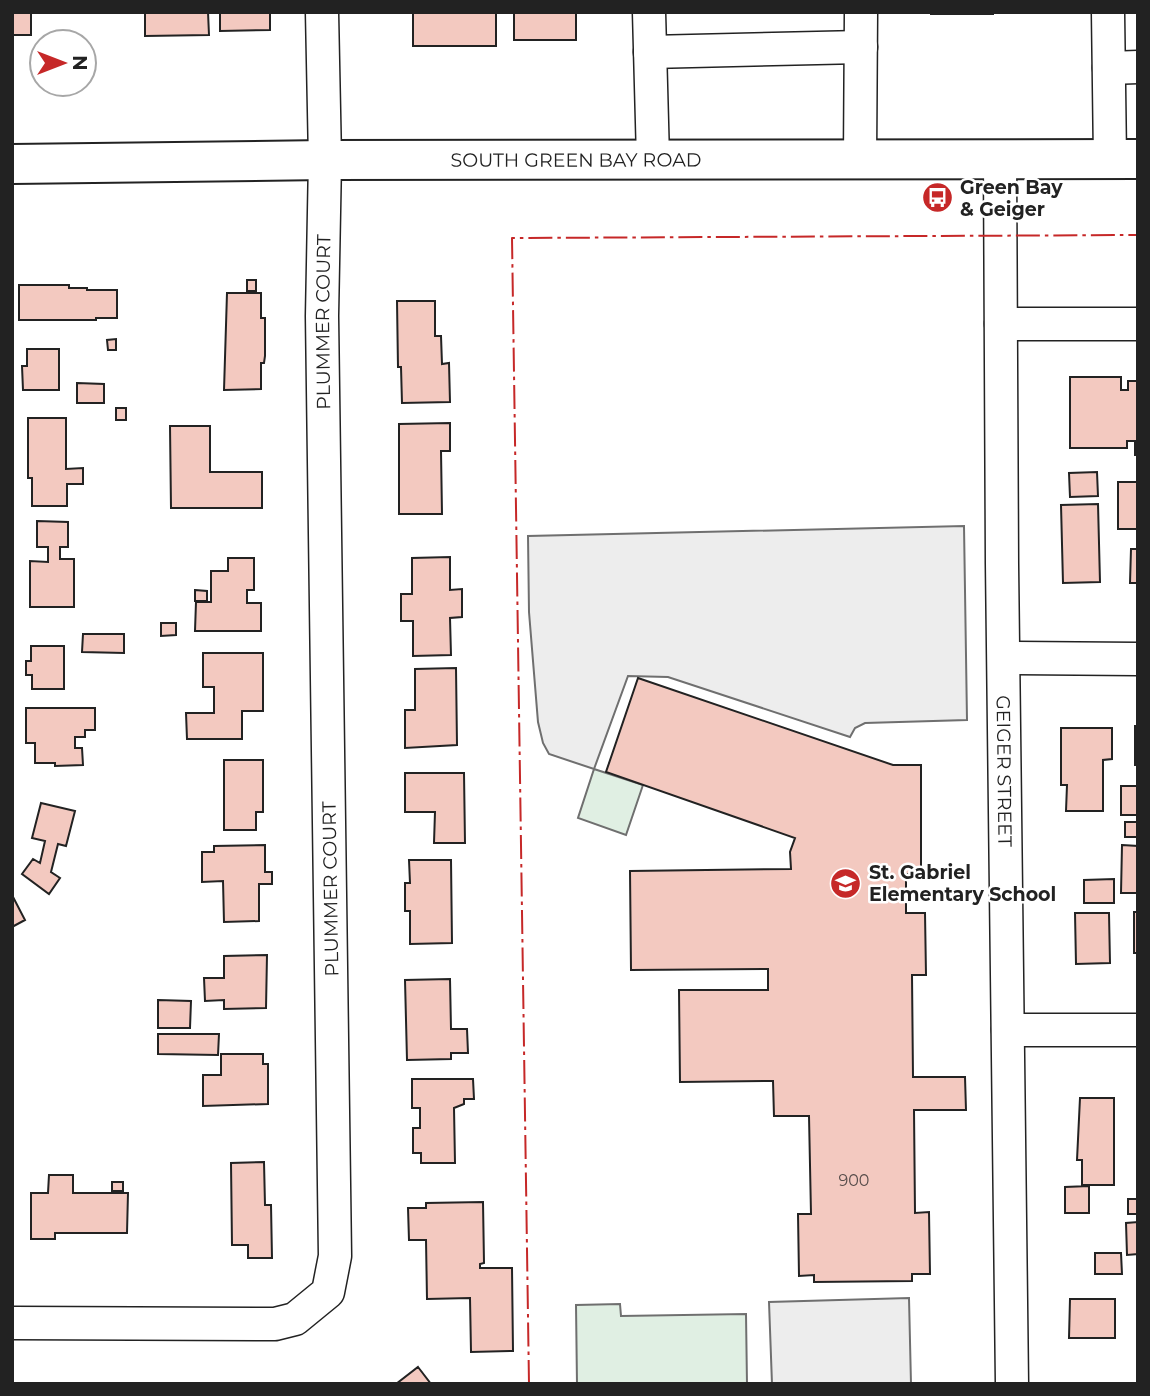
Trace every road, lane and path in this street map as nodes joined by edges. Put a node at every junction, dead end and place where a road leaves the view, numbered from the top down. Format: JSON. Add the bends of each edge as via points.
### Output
{"nodes":[{"id":1,"x":321,"y":12,"type":"edge"},
{"id":2,"x":649,"y":12,"type":"edge"},
{"id":3,"x":861,"y":12,"type":"edge"},
{"id":4,"x":1108,"y":12,"type":"edge"},
{"id":5,"x":861,"y":47,"type":"junction"},
{"id":6,"x":650,"y":52,"type":"junction"},
{"id":7,"x":1123,"y":68,"type":"edge"},
{"id":8,"x":653,"y":159,"type":"junction"},
{"id":9,"x":860,"y":159,"type":"junction"},
{"id":10,"x":1000,"y":159,"type":"junction"},
{"id":11,"x":1124,"y":159,"type":"edge"},
{"id":12,"x":325,"y":160,"type":"junction"},
{"id":13,"x":12,"y":164,"type":"edge"},
{"id":14,"x":1001,"y":324,"type":"junction"},
{"id":15,"x":1138,"y":324,"type":"edge"},
{"id":16,"x":1005,"y":658,"type":"junction"},
{"id":17,"x":1138,"y":659,"type":"edge"},
{"id":18,"x":1007,"y":1030,"type":"junction"},
{"id":19,"x":1138,"y":1030,"type":"edge"},
{"id":20,"x":12,"y":1324,"type":"edge"},
{"id":21,"x":1012,"y":1384,"type":"edge"}],
"edges":[{"from":1,"to":12,"type":"street","name":"PLUMMER COURT"},
{"from":2,"to":6,"type":"street"},
{"from":3,"to":5,"type":"street"},
{"from":4,"to":7,"type":"street"},
{"from":5,"to":6,"type":"street"},
{"from":5,"to":9,"type":"street"},
{"from":6,"to":8,"type":"street"},
{"from":7,"to":11,"type":"street"},
{"from":8,"to":9,"type":"main road","name":"SOUTH GREEN BAY ROAD"},
{"from":8,"to":12,"type":"main road","name":"SOUTH GREEN BAY ROAD"},
{"from":9,"to":10,"type":"main road","name":"SOUTH GREEN BAY ROAD"},
{"from":10,"to":11,"type":"main road","name":"SOUTH GREEN BAY ROAD"},
{"from":10,"to":14,"type":"street","name":"GEIGER STREET"},
{"from":12,"to":13,"type":"main road","name":"SOUTH GREEN BAY ROAD"},
{"from":12,"to":20,"type":"street","name":"PLUMMER COURT","via":[[322,316],[335,1256],[328,1292],[295,1319],[275,1324]]},
{"from":14,"to":15,"type":"street"},
{"from":14,"to":16,"type":"street","name":"GEIGER STREET"},
{"from":16,"to":17,"type":"street"},
{"from":16,"to":18,"type":"street","name":"GEIGER STREET"},
{"from":18,"to":19,"type":"street"},
{"from":18,"to":21,"type":"street","name":"GEIGER STREET"}]}
